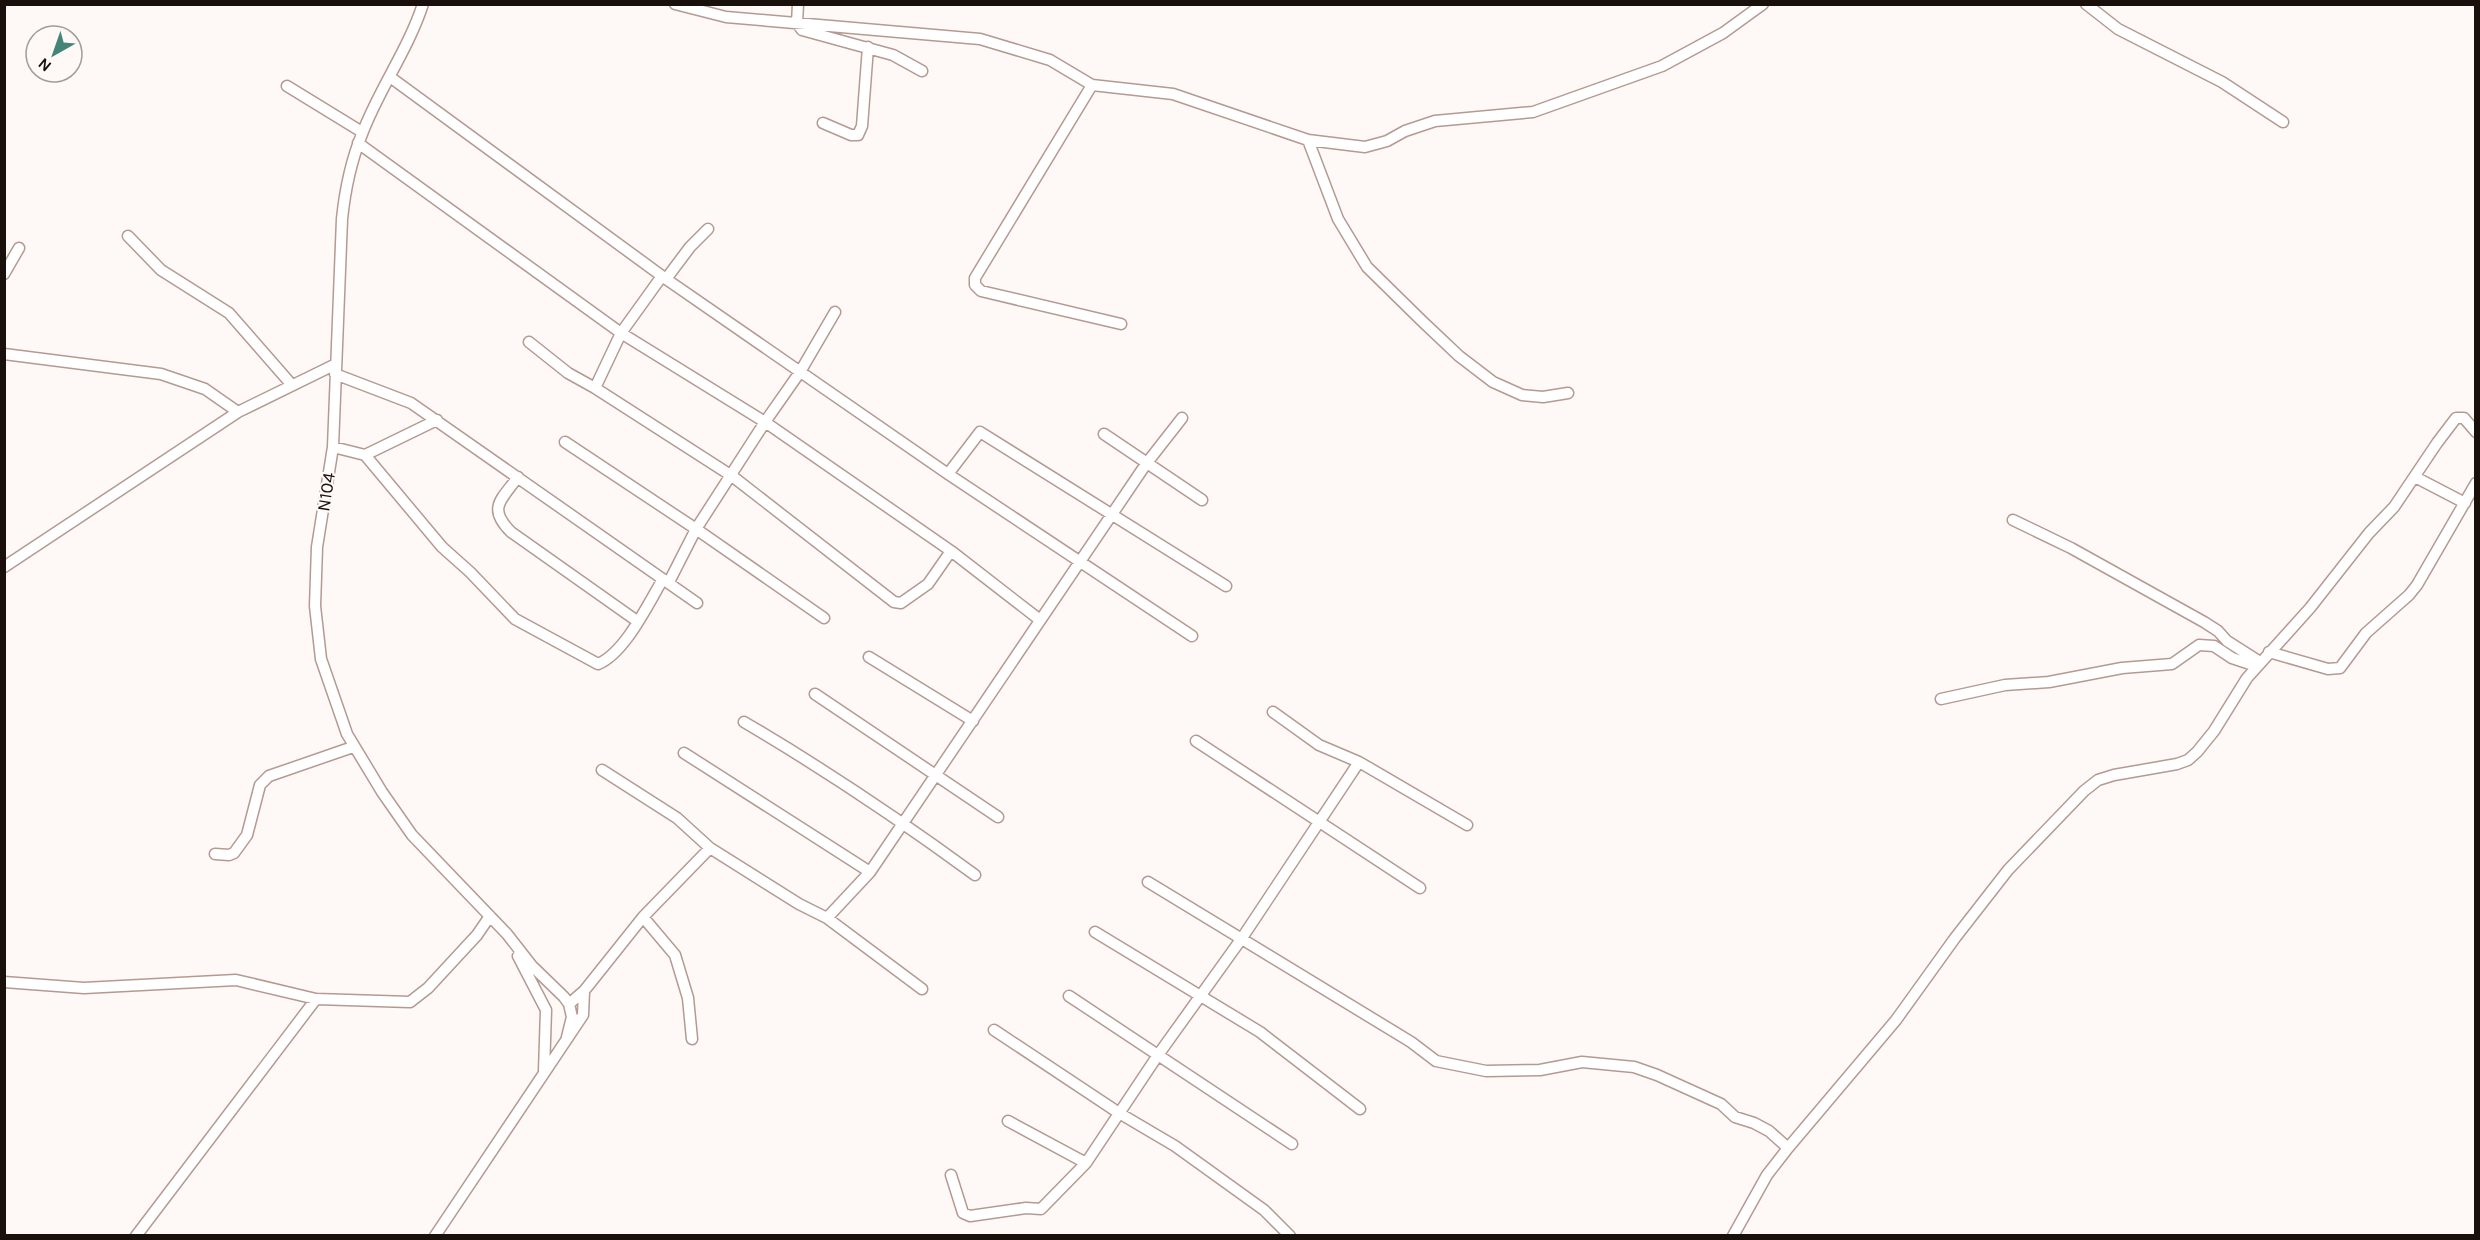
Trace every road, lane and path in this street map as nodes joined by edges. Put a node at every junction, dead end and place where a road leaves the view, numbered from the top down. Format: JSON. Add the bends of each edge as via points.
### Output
{"nodes":[{"id":1,"x":423,"y":4,"type":"edge"},
{"id":2,"x":675,"y":4,"type":"edge"},
{"id":3,"x":798,"y":4,"type":"edge"},
{"id":4,"x":1763,"y":4,"type":"edge"},
{"id":5,"x":2086,"y":4,"type":"edge"},
{"id":6,"x":797,"y":23,"type":"junction"},
{"id":7,"x":868,"y":46,"type":"junction"},
{"id":8,"x":922,"y":71,"type":"dead end"},
{"id":9,"x":390,"y":77,"type":"junction"},
{"id":10,"x":1092,"y":85,"type":"junction"},
{"id":11,"x":286,"y":86,"type":"dead end"},
{"id":12,"x":2283,"y":122,"type":"dead end"},
{"id":13,"x":823,"y":123,"type":"dead end"},
{"id":14,"x":362,"y":132,"type":"junction"},
{"id":15,"x":1308,"y":140,"type":"junction"},
{"id":16,"x":358,"y":143,"type":"junction"},
{"id":17,"x":708,"y":230,"type":"dead end"},
{"id":18,"x":128,"y":236,"type":"dead end"},
{"id":19,"x":19,"y":248,"type":"dead end"},
{"id":20,"x":4,"y":274,"type":"edge"},
{"id":21,"x":664,"y":278,"type":"junction"},
{"id":22,"x":835,"y":312,"type":"dead end"},
{"id":23,"x":1121,"y":324,"type":"dead end"},
{"id":24,"x":621,"y":333,"type":"junction"},
{"id":25,"x":529,"y":342,"type":"dead end"},
{"id":26,"x":4,"y":354,"type":"edge"},
{"id":27,"x":336,"y":369,"type":"junction"},
{"id":28,"x":800,"y":372,"type":"junction"},
{"id":29,"x":291,"y":384,"type":"junction"},
{"id":30,"x":595,"y":388,"type":"junction"},
{"id":31,"x":1568,"y":393,"type":"dead end"},
{"id":32,"x":238,"y":412,"type":"junction"},
{"id":33,"x":1182,"y":418,"type":"dead end"},
{"id":34,"x":437,"y":420,"type":"junction"},
{"id":35,"x":765,"y":422,"type":"junction"},
{"id":36,"x":2475,"y":432,"type":"edge"},
{"id":37,"x":1104,"y":434,"type":"dead end"},
{"id":38,"x":565,"y":442,"type":"dead end"},
{"id":39,"x":333,"y":447,"type":"junction"},
{"id":40,"x":364,"y":455,"type":"junction"},
{"id":41,"x":1146,"y":464,"type":"junction"},
{"id":42,"x":948,"y":474,"type":"junction"},
{"id":43,"x":732,"y":476,"type":"junction"},
{"id":44,"x":518,"y":477,"type":"junction"},
{"id":45,"x":2415,"y":477,"type":"junction"},
{"id":46,"x":2475,"y":483,"type":"edge"},
{"id":47,"x":1202,"y":500,"type":"dead end"},
{"id":48,"x":2465,"y":503,"type":"junction"},
{"id":49,"x":1112,"y":514,"type":"junction"},
{"id":50,"x":2013,"y":520,"type":"dead end"},
{"id":51,"x":696,"y":529,"type":"junction"},
{"id":52,"x":951,"y":551,"type":"junction"},
{"id":53,"x":1081,"y":562,"type":"junction"},
{"id":54,"x":4,"y":567,"type":"edge"},
{"id":55,"x":666,"y":580,"type":"junction"},
{"id":56,"x":1226,"y":586,"type":"dead end"},
{"id":57,"x":697,"y":603,"type":"dead end"},
{"id":58,"x":824,"y":618,"type":"dead end"},
{"id":59,"x":1040,"y":620,"type":"junction"},
{"id":60,"x":637,"y":621,"type":"junction"},
{"id":61,"x":1192,"y":636,"type":"dead end"},
{"id":62,"x":2269,"y":652,"type":"junction"},
{"id":63,"x":869,"y":657,"type":"dead end"},
{"id":64,"x":2258,"y":664,"type":"junction"},
{"id":65,"x":815,"y":694,"type":"dead end"},
{"id":66,"x":1941,"y":699,"type":"dead end"},
{"id":67,"x":1273,"y":712,"type":"dead end"},
{"id":68,"x":973,"y":721,"type":"junction"},
{"id":69,"x":744,"y":722,"type":"dead end"},
{"id":70,"x":1196,"y":741,"type":"dead end"},
{"id":71,"x":352,"y":747,"type":"junction"},
{"id":72,"x":684,"y":753,"type":"dead end"},
{"id":73,"x":1359,"y":762,"type":"junction"},
{"id":74,"x":602,"y":770,"type":"dead end"},
{"id":75,"x":936,"y":775,"type":"junction"},
{"id":76,"x":998,"y":817,"type":"dead end"},
{"id":77,"x":903,"y":822,"type":"junction"},
{"id":78,"x":1319,"y":823,"type":"junction"},
{"id":79,"x":1467,"y":825,"type":"dead end"},
{"id":80,"x":710,"y":848,"type":"junction"},
{"id":81,"x":215,"y":854,"type":"dead end"},
{"id":82,"x":870,"y":872,"type":"junction"},
{"id":83,"x":975,"y":875,"type":"dead end"},
{"id":84,"x":1148,"y":882,"type":"dead end"},
{"id":85,"x":1420,"y":888,"type":"dead end"},
{"id":86,"x":490,"y":916,"type":"junction"},
{"id":87,"x":643,"y":917,"type":"junction"},
{"id":88,"x":826,"y":918,"type":"junction"},
{"id":89,"x":1095,"y":932,"type":"dead end"},
{"id":90,"x":507,"y":934,"type":"junction"},
{"id":91,"x":1242,"y":938,"type":"junction"},
{"id":92,"x":4,"y":982,"type":"edge"},
{"id":93,"x":922,"y":989,"type":"dead end"},
{"id":94,"x":584,"y":991,"type":"junction"},
{"id":95,"x":1201,"y":994,"type":"junction"},
{"id":96,"x":1069,"y":996,"type":"dead end"},
{"id":97,"x":316,"y":999,"type":"junction"},
{"id":98,"x":569,"y":1004,"type":"junction"},
{"id":99,"x":994,"y":1030,"type":"dead end"},
{"id":100,"x":567,"y":1037,"type":"junction"},
{"id":101,"x":692,"y":1039,"type":"dead end"},
{"id":102,"x":1158,"y":1055,"type":"junction"},
{"id":103,"x":544,"y":1074,"type":"junction"},
{"id":104,"x":1360,"y":1109,"type":"dead end"},
{"id":105,"x":1119,"y":1113,"type":"junction"},
{"id":106,"x":1008,"y":1120,"type":"dead end"},
{"id":107,"x":1292,"y":1144,"type":"dead end"},
{"id":108,"x":1788,"y":1148,"type":"junction"},
{"id":109,"x":1086,"y":1163,"type":"junction"},
{"id":110,"x":951,"y":1175,"type":"dead end"},
{"id":111,"x":136,"y":1236,"type":"edge"},
{"id":112,"x":435,"y":1236,"type":"edge"},
{"id":113,"x":1290,"y":1236,"type":"edge"},
{"id":114,"x":1733,"y":1236,"type":"edge"}],
"edges":[{"from":1,"to":9,"type":"street","name":"N104","number":"N104","via":[[415,30]]},
{"from":2,"to":6,"type":"street","via":[[726,17]]},
{"from":3,"to":6,"type":"street"},
{"from":4,"to":15,"type":"street","via":[[1723,33],[1662,66],[1533,112],[1435,120],[1365,147]]},
{"from":5,"to":12,"type":"street","via":[[2118,29],[2222,82]]},
{"from":6,"to":7,"type":"street","via":[[802,30]]},
{"from":6,"to":10,"type":"street","via":[[980,39],[1050,60]]},
{"from":7,"to":8,"type":"street"},
{"from":7,"to":13,"type":"street","via":[[858,135]]},
{"from":9,"to":14,"type":"street","name":"N104","number":"N104"},
{"from":9,"to":21,"type":"street"},
{"from":10,"to":15,"type":"street","via":[[1173,94]]},
{"from":10,"to":23,"type":"street","via":[[975,278],[975,285],[981,291]]},
{"from":11,"to":14,"type":"street"},
{"from":14,"to":16,"type":"street","name":"N104","number":"N104"},
{"from":15,"to":31,"type":"street","via":[[1338,219],[1367,267],[1451,349],[1493,382],[1522,395]]},
{"from":16,"to":24,"type":"street"},
{"from":16,"to":27,"type":"street","name":"N104","number":"N104","via":[[342,219]]},
{"from":17,"to":21,"type":"street"},
{"from":18,"to":29,"type":"street","via":[[161,270],[229,313]]},
{"from":19,"to":20,"type":"street"},
{"from":21,"to":24,"type":"street"},
{"from":21,"to":28,"type":"street"},
{"from":22,"to":28,"type":"street"},
{"from":24,"to":30,"type":"street"},
{"from":24,"to":35,"type":"street"},
{"from":25,"to":30,"type":"street","via":[[568,373]]},
{"from":26,"to":32,"type":"street","via":[[161,374],[205,389]]},
{"from":27,"to":29,"type":"street"},
{"from":27,"to":34,"type":"street","via":[[411,403]]},
{"from":27,"to":39,"type":"street","name":"N104","number":"N104"},
{"from":28,"to":35,"type":"street"},
{"from":28,"to":42,"type":"street"},
{"from":29,"to":32,"type":"street"},
{"from":30,"to":43,"type":"street"},
{"from":32,"to":54,"type":"street"},
{"from":33,"to":41,"type":"street"},
{"from":34,"to":40,"type":"street"},
{"from":34,"to":44,"type":"street"},
{"from":35,"to":43,"type":"street"},
{"from":35,"to":52,"type":"street"},
{"from":36,"to":45,"type":"street","via":[[2464,418],[2456,418]]},
{"from":37,"to":41,"type":"street"},
{"from":38,"to":51,"type":"street"},
{"from":39,"to":40,"type":"street"},
{"from":39,"to":71,"type":"street","name":"N104","number":"N104","via":[[317,547],[315,606],[321,659]]},
{"from":40,"to":60,"type":"street","via":[[442,547],[515,619],[598,664],[608,660]]},
{"from":41,"to":47,"type":"street"},
{"from":41,"to":49,"type":"street"},
{"from":42,"to":49,"type":"street","via":[[980,432]]},
{"from":42,"to":53,"type":"street"},
{"from":43,"to":51,"type":"street"},
{"from":43,"to":52,"type":"street","via":[[894,602],[900,603],[928,584]]},
{"from":44,"to":55,"type":"street"},
{"from":44,"to":60,"type":"street","via":[[501,499],[496,512],[499,520],[510,532]]},
{"from":45,"to":48,"type":"street"},
{"from":45,"to":62,"type":"street","via":[[2310,608]]},
{"from":46,"to":48,"type":"street"},
{"from":48,"to":62,"type":"street","via":[[2417,585],[2366,633],[2340,668],[2328,669]]},
{"from":49,"to":53,"type":"street"},
{"from":49,"to":56,"type":"street"},
{"from":50,"to":64,"type":"street","via":[[2204,622]]},
{"from":51,"to":55,"type":"street"},
{"from":51,"to":58,"type":"street"},
{"from":52,"to":59,"type":"street"},
{"from":53,"to":59,"type":"street"},
{"from":53,"to":61,"type":"street"},
{"from":55,"to":57,"type":"street"},
{"from":55,"to":60,"type":"street"},
{"from":59,"to":68,"type":"street"},
{"from":62,"to":64,"type":"street"},
{"from":63,"to":68,"type":"street"},
{"from":64,"to":66,"type":"street","via":[[2232,658],[2214,646],[2199,645],[2172,664],[2005,685]]},
{"from":64,"to":108,"type":"street","via":[[2214,731],[2188,760],[2114,775],[2098,780],[2084,791],[2008,870],[1896,1020]]},
{"from":65,"to":75,"type":"street"},
{"from":67,"to":73,"type":"street","via":[[1319,745]]},
{"from":68,"to":75,"type":"street"},
{"from":69,"to":77,"type":"street","via":[[822,767]]},
{"from":70,"to":78,"type":"street"},
{"from":71,"to":81,"type":"street","via":[[269,776],[260,785],[247,835],[234,853]]},
{"from":71,"to":86,"type":"street","name":"N104","number":"N104","via":[[412,835]]},
{"from":72,"to":82,"type":"street"},
{"from":73,"to":78,"type":"street"},
{"from":73,"to":79,"type":"street"},
{"from":74,"to":80,"type":"street","via":[[677,818]]},
{"from":75,"to":76,"type":"street"},
{"from":75,"to":77,"type":"street"},
{"from":77,"to":82,"type":"street"},
{"from":77,"to":83,"type":"street"},
{"from":78,"to":85,"type":"street"},
{"from":78,"to":91,"type":"street"},
{"from":80,"to":87,"type":"street"},
{"from":80,"to":88,"type":"street"},
{"from":82,"to":88,"type":"street"},
{"from":84,"to":91,"type":"street"},
{"from":86,"to":90,"type":"street","name":"N104","number":"N104"},
{"from":86,"to":97,"type":"street","via":[[428,988],[410,1002]]},
{"from":87,"to":94,"type":"street"},
{"from":87,"to":101,"type":"street","via":[[675,955],[688,999]]},
{"from":88,"to":93,"type":"street"},
{"from":89,"to":95,"type":"street"},
{"from":90,"to":98,"type":"street","number":"N104"},
{"from":90,"to":103,"type":"street","number":"N104","via":[[546,1010]]},
{"from":91,"to":95,"type":"street"},
{"from":91,"to":108,"type":"street","via":[[1436,1061],[1486,1071],[1539,1070],[1582,1062],[1634,1067],[1721,1104],[1735,1117],[1769,1131]]},
{"from":92,"to":97,"type":"street","via":[[84,988],[236,980]]},
{"from":94,"to":98,"type":"street"},
{"from":94,"to":100,"type":"street","via":[[583,1015]]},
{"from":95,"to":102,"type":"street"},
{"from":95,"to":104,"type":"street","via":[[1260,1032]]},
{"from":96,"to":102,"type":"street"},
{"from":97,"to":111,"type":"street"},
{"from":98,"to":100,"type":"street","number":"N104","via":[[572,1017]]},
{"from":99,"to":105,"type":"street"},
{"from":100,"to":103,"type":"street","number":"N104"},
{"from":102,"to":105,"type":"street"},
{"from":102,"to":107,"type":"street"},
{"from":103,"to":112,"type":"street","number":"N104"},
{"from":105,"to":109,"type":"street"},
{"from":105,"to":113,"type":"street","via":[[1225,1181],[1264,1210]]},
{"from":106,"to":109,"type":"street"},
{"from":108,"to":114,"type":"street","via":[[1767,1175]]},
{"from":109,"to":110,"type":"street","via":[[1041,1209],[970,1216],[963,1213]]}]}
